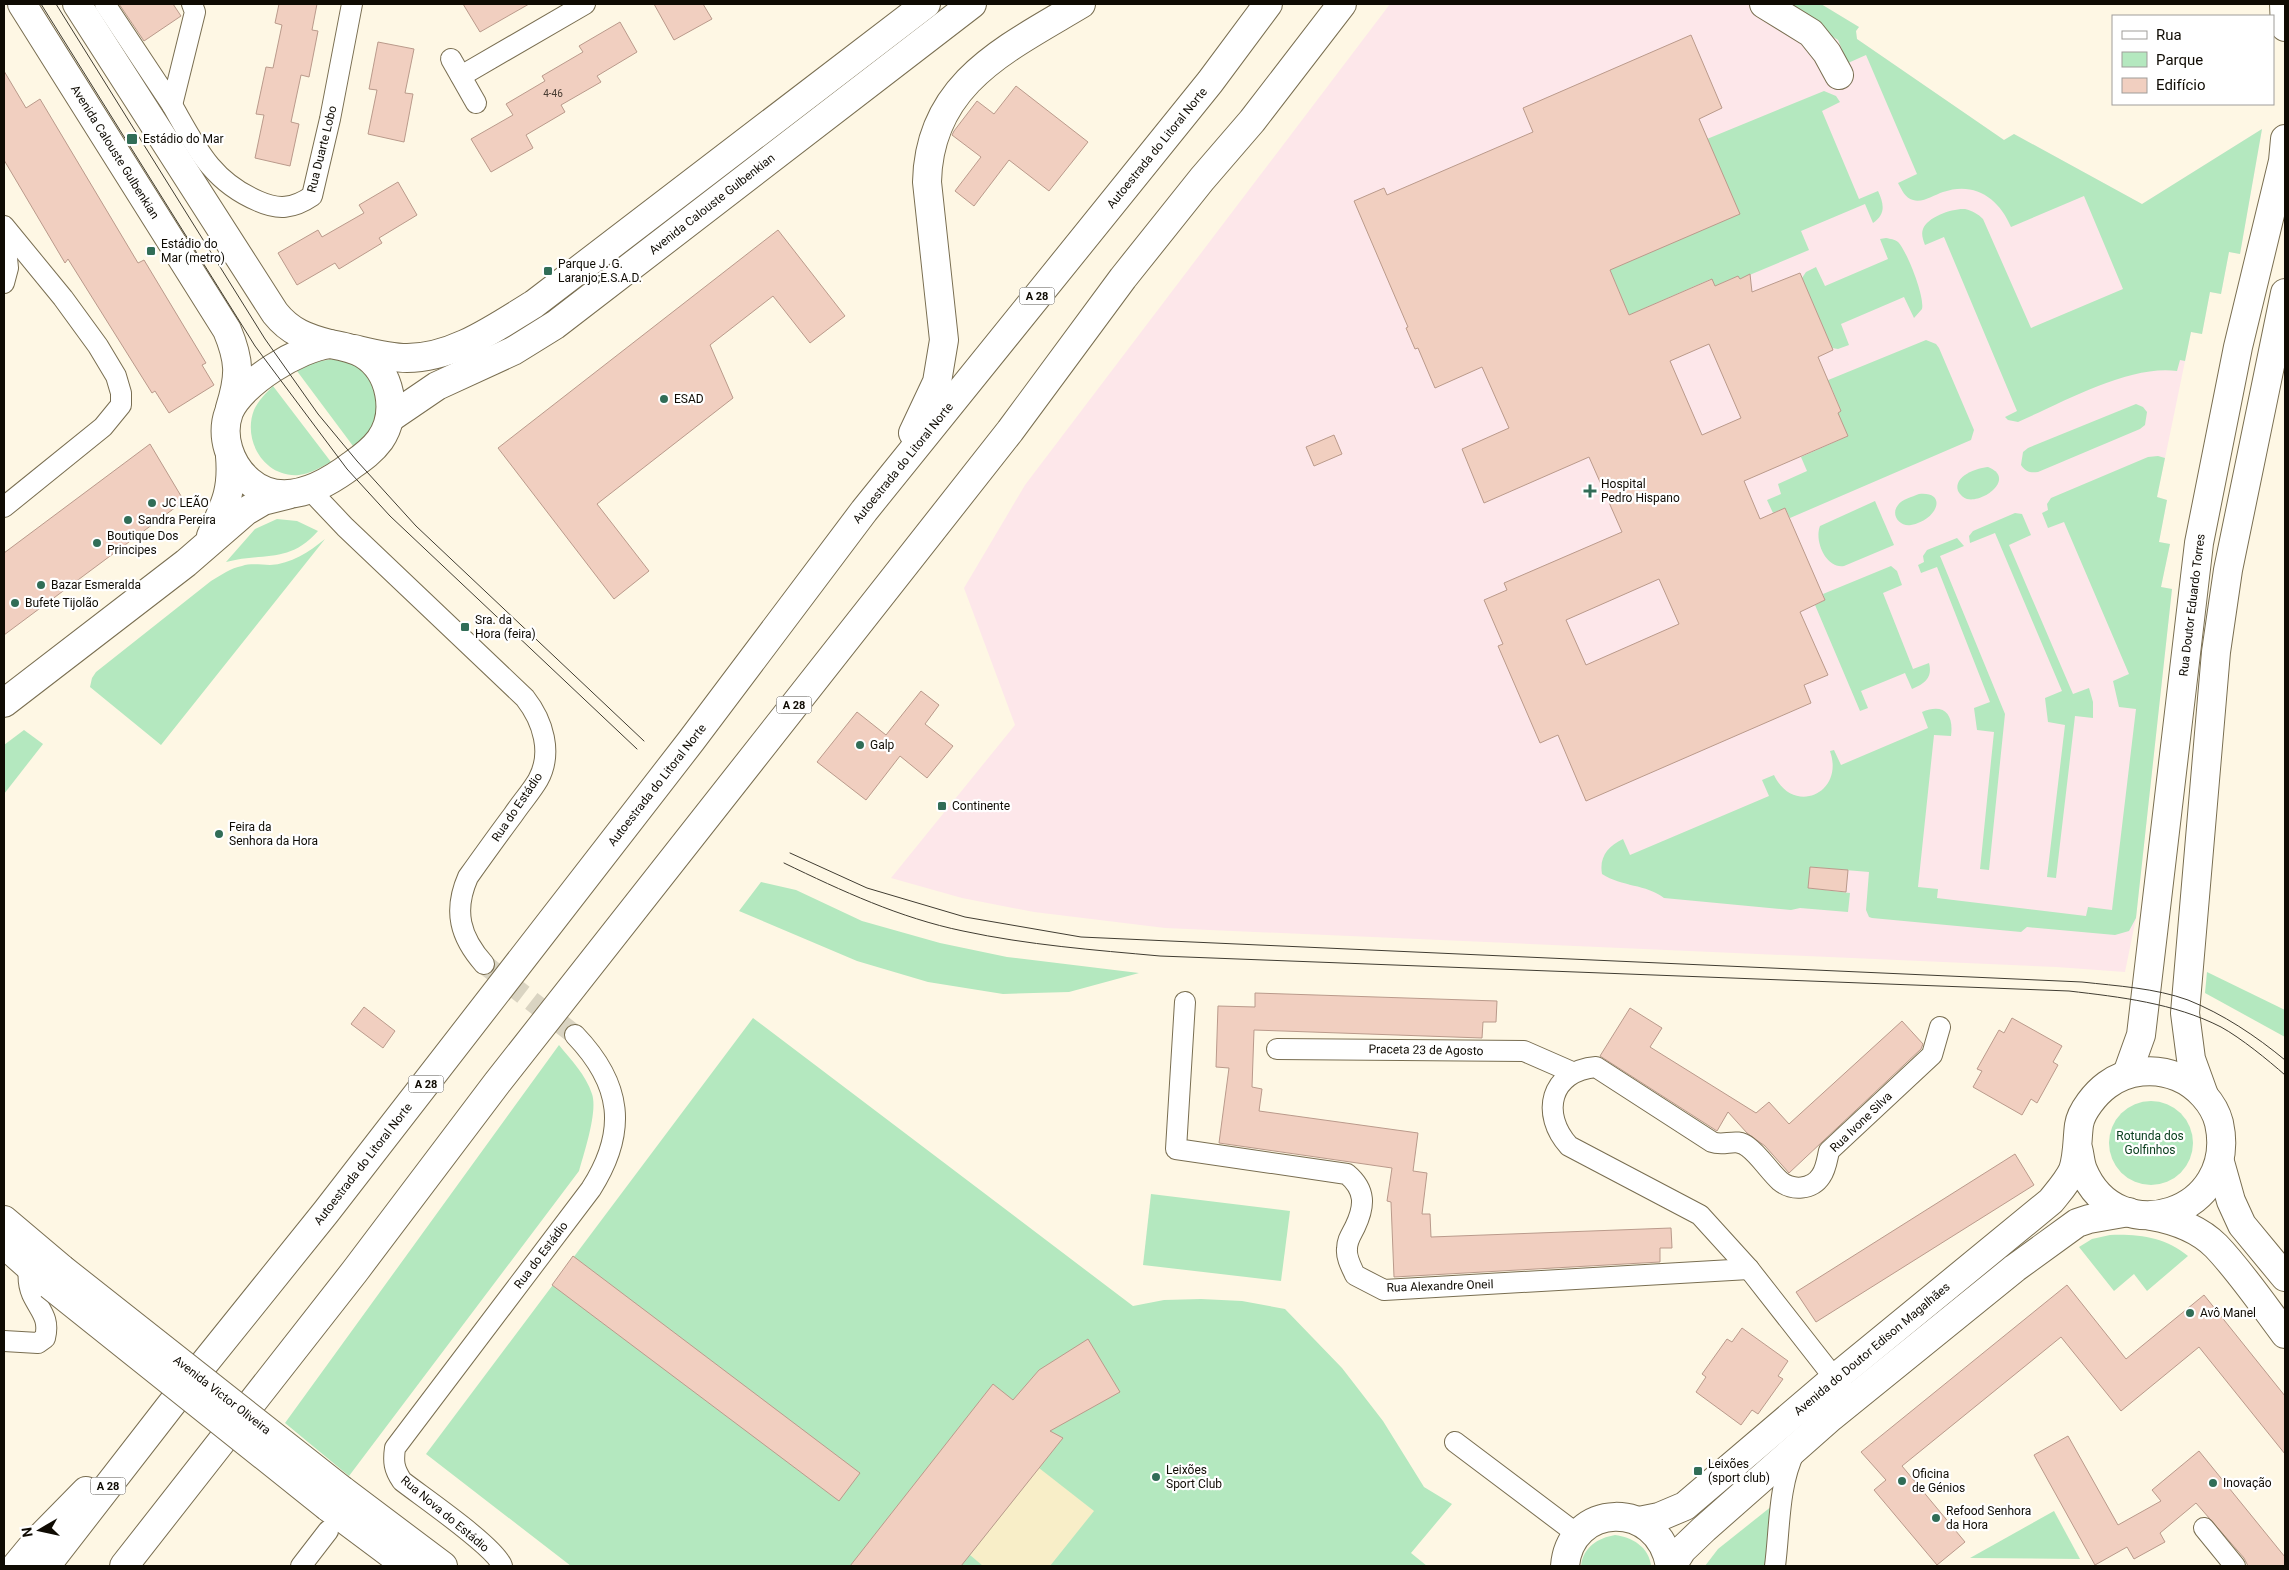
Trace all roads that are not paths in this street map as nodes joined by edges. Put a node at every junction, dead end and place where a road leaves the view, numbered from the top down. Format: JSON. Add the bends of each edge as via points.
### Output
{"nodes":[{"id":1,"x":22,"y":4,"type":"edge"},
{"id":2,"x":76,"y":4,"type":"edge"},
{"id":3,"x":105,"y":4,"type":"edge"},
{"id":4,"x":192,"y":4,"type":"edge"},
{"id":5,"x":352,"y":4,"type":"edge"},
{"id":6,"x":585,"y":4,"type":"edge"},
{"id":7,"x":926,"y":4,"type":"edge"},
{"id":8,"x":972,"y":4,"type":"edge"},
{"id":9,"x":1069,"y":4,"type":"edge"},
{"id":10,"x":1081,"y":4,"type":"edge"},
{"id":11,"x":1268,"y":4,"type":"edge"},
{"id":12,"x":1342,"y":4,"type":"edge"},
{"id":13,"x":1360,"y":4,"type":"edge"},
{"id":14,"x":1764,"y":4,"type":"edge"},
{"id":15,"x":2284,"y":4,"type":"edge"},
{"id":16,"x":2285,"y":27,"type":"edge"},
{"id":17,"x":1039,"y":29,"type":"junction"},
{"id":18,"x":1839,"y":75,"type":"dead end"},
{"id":19,"x":476,"y":103,"type":"dead end"},
{"id":20,"x":172,"y":105,"type":"junction"},
{"id":21,"x":1252,"y":122,"type":"junction"},
{"id":22,"x":2285,"y":139,"type":"edge"},
{"id":23,"x":4,"y":227,"type":"edge"},
{"id":24,"x":4,"y":283,"type":"edge"},
{"id":25,"x":2285,"y":293,"type":"edge"},
{"id":26,"x":342,"y":347,"type":"junction"},
{"id":27,"x":229,"y":412,"type":"junction"},
{"id":28,"x":390,"y":418,"type":"junction"},
{"id":29,"x":230,"y":456,"type":"junction"},
{"id":30,"x":298,"y":493,"type":"junction"},
{"id":31,"x":4,"y":507,"type":"edge"},
{"id":32,"x":864,"y":511,"type":"junction"},
{"id":33,"x":209,"y":542,"type":"junction"},
{"id":34,"x":4,"y":703,"type":"edge"},
{"id":35,"x":484,"y":964,"type":"tunnel mouth"},
{"id":36,"x":1185,"y":1002,"type":"dead end"},
{"id":37,"x":1940,"y":1028,"type":"dead end"},
{"id":38,"x":575,"y":1035,"type":"tunnel mouth"},
{"id":39,"x":1277,"y":1049,"type":"dead end"},
{"id":40,"x":1572,"y":1072,"type":"junction"},
{"id":41,"x":2127,"y":1074,"type":"junction"},
{"id":42,"x":2204,"y":1095,"type":"junction"},
{"id":43,"x":2078,"y":1148,"type":"junction"},
{"id":44,"x":2220,"y":1162,"type":"junction"},
{"id":45,"x":2138,"y":1214,"type":"junction"},
{"id":46,"x":4,"y":1220,"type":"edge"},
{"id":47,"x":4,"y":1244,"type":"edge"},
{"id":48,"x":29,"y":1267,"type":"junction"},
{"id":49,"x":1749,"y":1268,"type":"junction"},
{"id":50,"x":56,"y":1277,"type":"junction"},
{"id":51,"x":2285,"y":1277,"type":"edge"},
{"id":52,"x":2285,"y":1334,"type":"edge"},
{"id":53,"x":4,"y":1341,"type":"edge"},
{"id":54,"x":1834,"y":1379,"type":"junction"},
{"id":55,"x":1852,"y":1400,"type":"junction"},
{"id":56,"x":170,"y":1406,"type":"junction"},
{"id":57,"x":1455,"y":1442,"type":"dead end"},
{"id":58,"x":1795,"y":1449,"type":"junction"},
{"id":59,"x":393,"y":1460,"type":"joint"},
{"id":60,"x":203,"y":1469,"type":"junction"},
{"id":61,"x":333,"y":1510,"type":"junction"},
{"id":62,"x":1639,"y":1521,"type":"junction"},
{"id":63,"x":2204,"y":1528,"type":"dead end"},
{"id":64,"x":1578,"y":1534,"type":"junction"},
{"id":65,"x":16,"y":1566,"type":"edge"},
{"id":66,"x":46,"y":1566,"type":"edge"},
{"id":67,"x":124,"y":1566,"type":"edge"},
{"id":68,"x":138,"y":1566,"type":"edge"},
{"id":69,"x":301,"y":1566,"type":"edge"},
{"id":70,"x":407,"y":1566,"type":"edge"},
{"id":71,"x":442,"y":1566,"type":"edge"},
{"id":72,"x":502,"y":1566,"type":"edge"},
{"id":73,"x":1565,"y":1566,"type":"edge"},
{"id":74,"x":1671,"y":1566,"type":"edge"},
{"id":75,"x":1776,"y":1566,"type":"edge"},
{"id":76,"x":2235,"y":1566,"type":"edge"}],
"edges":[{"from":1,"to":27,"type":"main road","name":"Avenida Calouste Gulbenkian","via":[[227,330],[238,358]]},
{"from":2,"to":26,"type":"main road","via":[[275,313],[296,332]]},
{"from":3,"to":20,"type":"street","name":"Rua Duarte Lobo"},
{"from":4,"to":20,"type":"street","via":[[195,12]]},
{"from":5,"to":20,"type":"street","name":"Rua Duarte Lobo","via":[[312,196],[304,201],[293,207],[273,206],[232,188],[209,167]]},
{"from":6,"to":19,"type":"street","via":[[456,67]]},
{"from":7,"to":26,"type":"main road","via":[[534,304],[480,336],[435,355],[405,358]]},
{"from":8,"to":28,"type":"main road","name":"Avenida Calouste Gulbenkian","via":[[555,325],[513,351],[437,386]]},
{"from":9,"to":17,"type":"main road"},
{"from":10,"to":17,"type":"main road"},
{"from":11,"to":32,"type":"main road","name":"Autoestrada do Litoral Norte","number":"A 28","via":[[1210,82]]},
{"from":12,"to":21,"type":"main road","number":"A 28"},
{"from":13,"to":21,"type":"main road"},
{"from":14,"to":18,"type":"main road","via":[[1811,33]]},
{"from":15,"to":16,"type":"main road"},
{"from":17,"to":32,"type":"main road","via":[[982,66],[947,106],[934,132],[927,182],[942,309],[942,361],[937,382],[918,426]]},
{"from":21,"to":60,"type":"main road","number":"A 28","via":[[1123,278],[1010,432],[496,1082]]},
{"from":22,"to":41,"type":"main road","name":"Rua Doutor Eduardo Torres","via":[[2238,347],[2199,543],[2141,1035]]},
{"from":23,"to":24,"type":"street","via":[[8,268]]},
{"from":23,"to":31,"type":"street","via":[[64,298],[98,346],[116,376],[121,405],[103,426]]},
{"from":25,"to":42,"type":"main road","via":[[2228,570],[2216,652],[2185,1013],[2191,1059]]},
{"from":26,"to":27,"type":"main road","via":[[307,349],[281,363],[244,391]]},
{"from":26,"to":28,"type":"main road","via":[[372,361],[386,382]]},
{"from":27,"to":29,"type":"main road"},
{"from":28,"to":30,"type":"main road","via":[[386,430],[372,449],[334,478]]},
{"from":29,"to":30,"type":"main road","via":[[252,484],[274,494]]},
{"from":29,"to":33,"type":"main road","via":[[232,478],[229,496]]},
{"from":30,"to":33,"type":"main road","via":[[263,501]]},
{"from":30,"to":35,"type":"street","name":"Rua do Estádio","via":[[345,527],[525,698],[541,725],[545,758],[538,781],[468,877],[461,892],[460,920],[465,939]]},
{"from":32,"to":56,"type":"main road","name":"Autoestrada do Litoral Norte","number":"A 28","via":[[685,749],[326,1212]]},
{"from":33,"to":34,"type":"main road"},
{"from":36,"to":49,"type":"street","name":"Rua Alexandre Oneil","via":[[1176,1149],[1348,1174],[1363,1197],[1346,1251],[1355,1276],[1366,1282],[1384,1290]]},
{"from":37,"to":40,"type":"street","name":"Rua Ivone Silva","via":[[1932,1055],[1829,1150],[1820,1178],[1810,1186],[1800,1188],[1781,1182],[1748,1146],[1735,1141],[1719,1145],[1712,1142],[1596,1067]]},
{"from":38,"to":59,"type":"street","name":"Rua do Estádio","via":[[601,1066],[610,1084],[615,1120],[606,1161],[591,1189],[395,1448]]},
{"from":39,"to":40,"type":"street","name":"Praceta 23 de Agosto","via":[[1524,1051]]},
{"from":40,"to":49,"type":"street","via":[[1560,1082],[1554,1095],[1556,1126],[1565,1142],[1700,1215]]},
{"from":41,"to":42,"type":"main road","name":"Avenida do Doutor Edison Magalhães","via":[[2148,1070],[2169,1073],[2188,1081]]},
{"from":41,"to":43,"type":"main road","name":"Avenida do Doutor Edison Magalhães","via":[[2106,1085],[2090,1102],[2079,1123]]},
{"from":42,"to":44,"type":"main road","name":"Avenida do Doutor Edison Magalhães","via":[[2217,1115],[2222,1138]]},
{"from":43,"to":45,"type":"main road","name":"Avenida do Doutor Edison Magalhães","via":[[2083,1169],[2094,1188],[2110,1203]]},
{"from":43,"to":54,"type":"main road","name":"Avenida do Doutor Edison Magalhães","via":[[2064,1186],[2051,1200]]},
{"from":44,"to":45,"type":"main road","name":"Avenida do Doutor Edison Magalhães","via":[[2210,1184],[2193,1202],[2171,1212]]},
{"from":44,"to":51,"type":"main road","via":[[2242,1225]]},
{"from":45,"to":52,"type":"main road","via":[[2171,1219],[2215,1246]]},
{"from":45,"to":55,"type":"main road","name":"Avenida do Doutor Edison Magalhães","via":[[2089,1219],[2059,1234]]},
{"from":46,"to":50,"type":"main road","name":"Avenida Victor Oliveira"},
{"from":47,"to":48,"type":"main road","name":"Avenida Victor Oliveira"},
{"from":48,"to":50,"type":"main road","name":"Avenida Victor Oliveira"},
{"from":48,"to":53,"type":"street","via":[[32,1295],[47,1320],[45,1338],[38,1343]]},
{"from":49,"to":54,"type":"street"},
{"from":50,"to":61,"type":"main road","name":"Avenida Victor Oliveira","bridge":true},
{"from":54,"to":55,"type":"street"},
{"from":54,"to":62,"type":"main road","name":"Avenida do Doutor Edison Magalhães","via":[[1685,1506],[1659,1518]]},
{"from":55,"to":58,"type":"main road","name":"Avenida do Doutor Edison Magalhães"},
{"from":56,"to":65,"type":"main road","via":[[34,1543]]},
{"from":56,"to":66,"type":"main road","name":"Autoestrada do Litoral Norte","number":"A 28"},
{"from":57,"to":64,"type":"street"},
{"from":58,"to":74,"type":"main road","name":"Avenida do Doutor Edison Magalhães","via":[[1704,1529]]},
{"from":58,"to":75,"type":"street","name":"Avenida do Doutor Edison Magalhães","via":[[1784,1482]]},
{"from":59,"to":72,"type":"street","name":"Rua Nova do Estádio","via":[[394,1470],[402,1481],[487,1547]]},
{"from":60,"to":67,"type":"main road","number":"A 28"},
{"from":60,"to":68,"type":"main road"},
{"from":61,"to":69,"type":"street"},
{"from":61,"to":70,"type":"main road","name":"Avenida Victor Oliveira"},
{"from":61,"to":71,"type":"main road","name":"Avenida Victor Oliveira"},
{"from":62,"to":64,"type":"main road","name":"Avenida do Doutor Edison Magalhães","via":[[1607,1518],[1592,1523]]},
{"from":62,"to":74,"type":"main road","name":"Avenida do Doutor Edison Magalhães","via":[[1662,1540]]},
{"from":63,"to":76,"type":"street"},
{"from":64,"to":73,"type":"main road","via":[[1568,1550]]}]}
